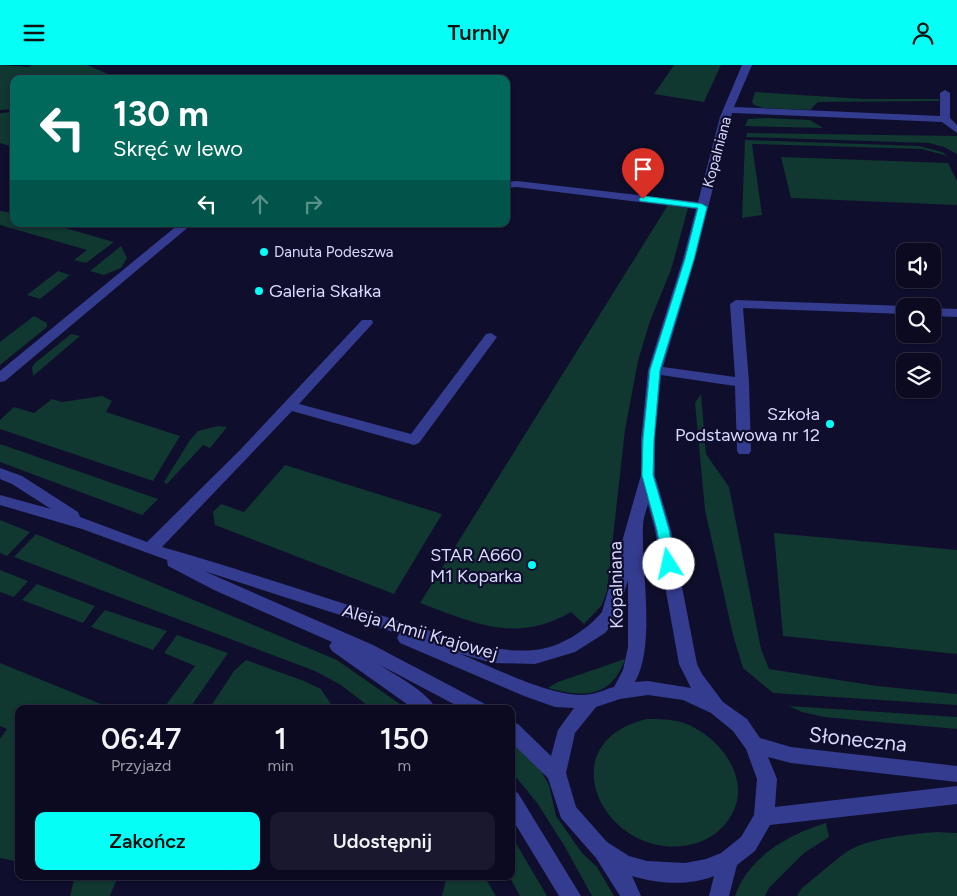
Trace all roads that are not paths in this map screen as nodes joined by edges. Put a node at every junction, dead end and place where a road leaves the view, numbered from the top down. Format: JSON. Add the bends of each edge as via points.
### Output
{"nodes":[{"id":1,"x":747,"y":65,"type":"edge"},
{"id":2,"x":944,"y":93,"type":"dead end"},
{"id":3,"x":728,"y":110,"type":"junction"},
{"id":4,"x":945,"y":119,"type":"junction"},
{"id":5,"x":957,"y":130,"type":"edge"},
{"id":6,"x":510,"y":185,"type":"edge"},
{"id":7,"x":702,"y":207,"type":"junction"},
{"id":8,"x":182,"y":227,"type":"edge"},
{"id":9,"x":896,"y":311,"type":"edge"},
{"id":10,"x":941,"y":312,"type":"edge"},
{"id":11,"x":957,"y":313,"type":"edge"},
{"id":12,"x":367,"y":323,"type":"dead end"},
{"id":13,"x":491,"y":337,"type":"dead end"},
{"id":14,"x":655,"y":370,"type":"junction"},
{"id":15,"x":0,"y":378,"type":"edge"},
{"id":16,"x":742,"y":382,"type":"junction"},
{"id":17,"x":289,"y":406,"type":"junction"},
{"id":18,"x":744,"y":451,"type":"dead end"},
{"id":19,"x":0,"y":473,"type":"edge"},
{"id":20,"x":648,"y":475,"type":"junction"},
{"id":21,"x":0,"y":500,"type":"edge"},
{"id":22,"x":635,"y":524,"type":"junction"},
{"id":23,"x":87,"y":525,"type":"junction"},
{"id":24,"x":153,"y":550,"type":"junction"},
{"id":25,"x":332,"y":607,"type":"junction"},
{"id":26,"x":298,"y":618,"type":"junction"},
{"id":27,"x":620,"y":692,"type":"junction"},
{"id":28,"x":590,"y":702,"type":"junction"},
{"id":29,"x":422,"y":705,"type":"edge"},
{"id":30,"x":472,"y":705,"type":"edge"},
{"id":31,"x":717,"y":708,"type":"junction"},
{"id":32,"x":515,"y":734,"type":"edge"},
{"id":33,"x":754,"y":745,"type":"junction"},
{"id":34,"x":556,"y":773,"type":"junction"},
{"id":35,"x":957,"y":774,"type":"edge"},
{"id":36,"x":957,"y":795,"type":"edge"},
{"id":37,"x":515,"y":806,"type":"edge"},
{"id":38,"x":764,"y":817,"type":"junction"},
{"id":39,"x":600,"y":849,"type":"junction"},
{"id":40,"x":728,"y":860,"type":"junction"},
{"id":41,"x":570,"y":896,"type":"edge"},
{"id":42,"x":631,"y":896,"type":"edge"},
{"id":43,"x":719,"y":896,"type":"edge"}],
"edges":[{"from":1,"to":3,"type":"street","name":"Kopalniana"},
{"from":2,"to":4,"type":"street"},
{"from":3,"to":4,"type":"street"},
{"from":3,"to":7,"type":"street","name":"Kopalniana"},
{"from":4,"to":5,"type":"street"},
{"from":6,"to":7,"type":"street"},
{"from":7,"to":14,"type":"street","name":"Kopalniana"},
{"from":8,"to":15,"type":"street"},
{"from":9,"to":16,"type":"street","via":[[736,304]]},
{"from":10,"to":11,"type":"street"},
{"from":12,"to":17,"type":"street"},
{"from":13,"to":17,"type":"street","via":[[414,440]]},
{"from":14,"to":16,"type":"street"},
{"from":14,"to":20,"type":"street","name":"Kopalniana"},
{"from":16,"to":18,"type":"street"},
{"from":17,"to":24,"type":"street"},
{"from":19,"to":23,"type":"street","name":"Aleja Armii Krajowej","via":[[17,480]]},
{"from":20,"to":22,"type":"street","name":"Kopalniana"},
{"from":20,"to":31,"type":"street","name":"Kopalniana","via":[[663,530],[688,664]]},
{"from":21,"to":23,"type":"street","name":"Aleja Armii Krajowej"},
{"from":22,"to":25,"type":"street","name":"Aleja Armii Krajowej","via":[[610,615],[599,628],[569,647],[535,657],[492,656]]},
{"from":22,"to":27,"type":"street","name":"Kopalniana","via":[[637,647],[632,671]]},
{"from":23,"to":24,"type":"street","name":"Aleja Armii Krajowej"},
{"from":24,"to":25,"type":"street","name":"Aleja Armii Krajowej"},
{"from":24,"to":26,"type":"street","name":"Aleja Armii Krajowej","via":[[194,574]]},
{"from":25,"to":28,"type":"street","name":"Aleja Armii Krajowej","via":[[530,691],[555,699]]},
{"from":26,"to":29,"type":"street","name":"Aleja Armii Krajowej"},
{"from":26,"to":30,"type":"street","name":"Aleja Armii Krajowej","via":[[436,684]]},
{"from":27,"to":28,"type":"street"},
{"from":27,"to":31,"type":"street","via":[[648,688],[685,693]]},
{"from":28,"to":34,"type":"street","via":[[567,730]]},
{"from":31,"to":33,"type":"street","via":[[740,725]]},
{"from":32,"to":34,"type":"street"},
{"from":33,"to":35,"type":"street","name":"Słoneczna","via":[[791,755]]},
{"from":33,"to":38,"type":"street","via":[[767,779]]},
{"from":34,"to":39,"type":"street","via":[[568,812]]},
{"from":36,"to":38,"type":"street"},
{"from":37,"to":41,"type":"street"},
{"from":38,"to":40,"type":"street","via":[[748,844]]},
{"from":39,"to":40,"type":"street","via":[[624,865],[647,871],[685,873],[707,869]]},
{"from":39,"to":42,"type":"street"},
{"from":40,"to":43,"type":"street"}]}
